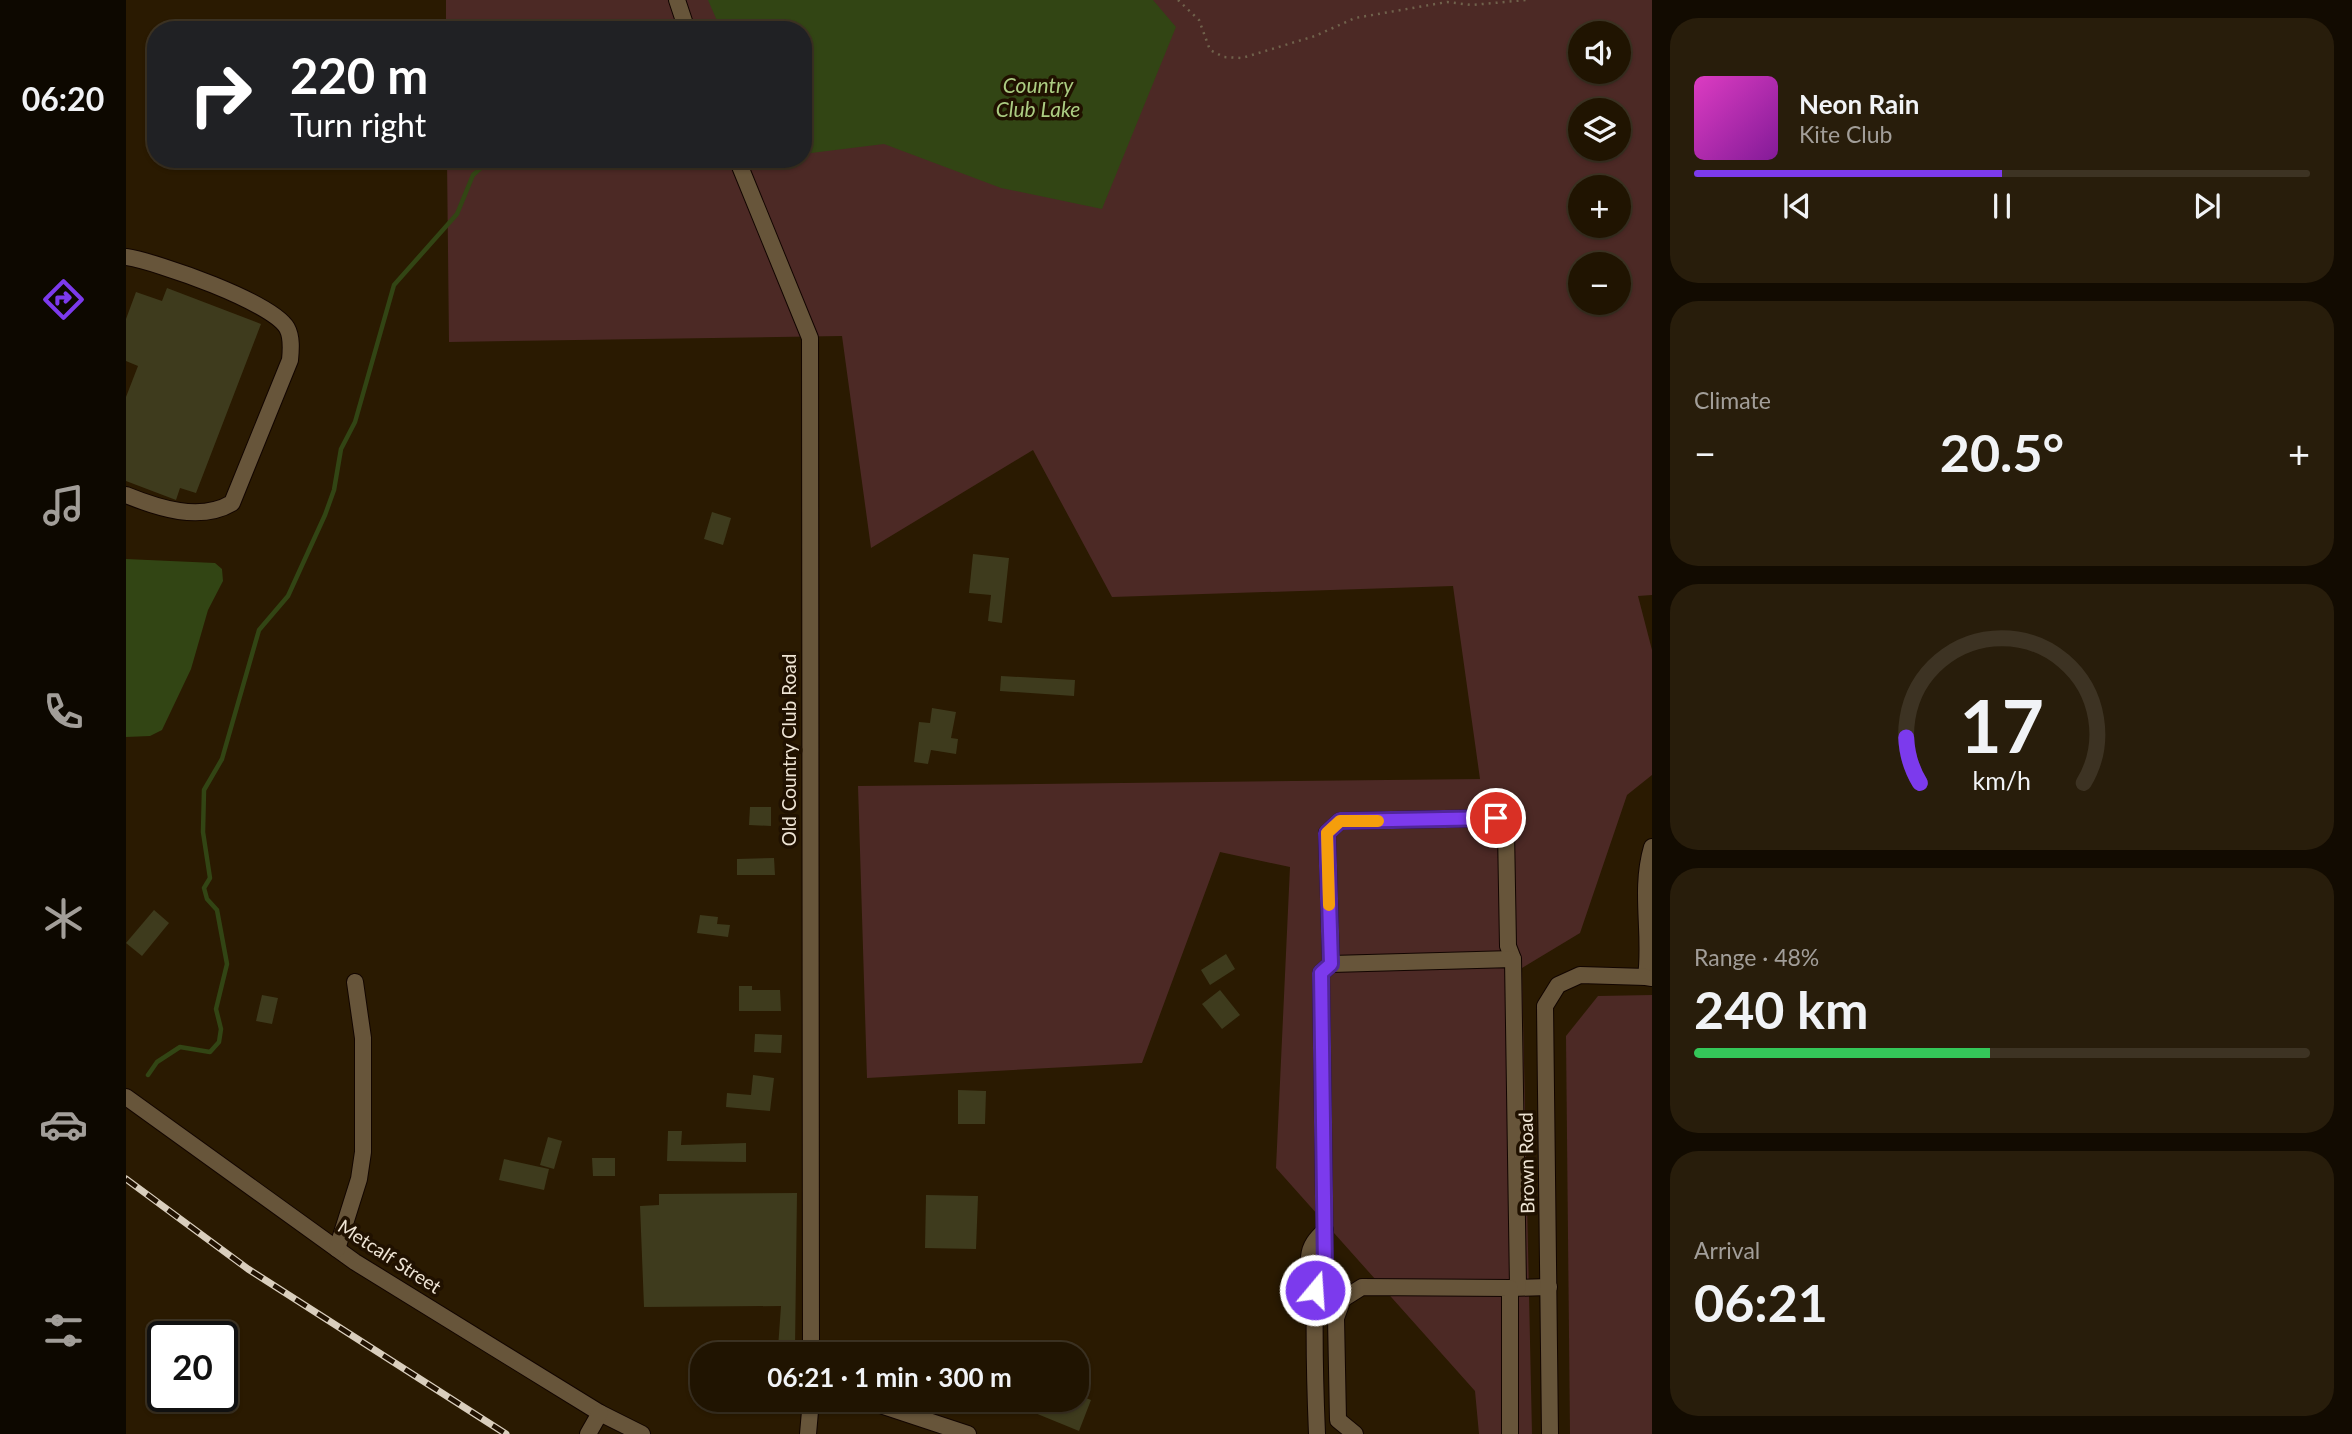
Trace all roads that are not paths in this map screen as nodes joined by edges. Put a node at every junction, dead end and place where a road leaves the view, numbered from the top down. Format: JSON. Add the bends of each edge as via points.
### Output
{"nodes":[{"id":1,"x":677,"y":0,"type":"edge"},
{"id":2,"x":684,"y":21,"type":"edge"},
{"id":3,"x":740,"y":168,"type":"edge"},
{"id":4,"x":126,"y":257,"type":"edge"},
{"id":5,"x":126,"y":495,"type":"edge"},
{"id":6,"x":1652,"y":847,"type":"edge"},
{"id":7,"x":1513,"y":959,"type":"junction"},
{"id":8,"x":1331,"y":964,"type":"junction"},
{"id":9,"x":1649,"y":977,"type":"edge"},
{"id":10,"x":355,"y":982,"type":"dead end"},
{"id":11,"x":126,"y":1097,"type":"edge"},
{"id":12,"x":337,"y":1249,"type":"junction"},
{"id":13,"x":1514,"y":1287,"type":"junction"},
{"id":14,"x":1549,"y":1287,"type":"junction"},
{"id":15,"x":811,"y":1342,"type":"edge"},
{"id":16,"x":810,"y":1412,"type":"edge"},
{"id":17,"x":902,"y":1412,"type":"edge"},
{"id":18,"x":600,"y":1413,"type":"junction"},
{"id":19,"x":588,"y":1434,"type":"edge"},
{"id":20,"x":642,"y":1434,"type":"edge"},
{"id":21,"x":808,"y":1434,"type":"edge"},
{"id":22,"x":968,"y":1434,"type":"edge"},
{"id":23,"x":1317,"y":1434,"type":"edge"},
{"id":24,"x":1355,"y":1434,"type":"edge"},
{"id":25,"x":1510,"y":1434,"type":"edge"},
{"id":26,"x":1550,"y":1434,"type":"edge"}],
"edges":[{"from":1,"to":2,"type":"street"},
{"from":3,"to":15,"type":"street","name":"Old Country Club Road","via":[[810,338]]},
{"from":4,"to":5,"type":"street","via":[[263,306],[288,329],[291,346],[290,360],[232,503],[221,510],[170,510]]},
{"from":6,"to":9,"type":"street","name":"Brown Road","via":[[1646,874]]},
{"from":7,"to":8,"type":"street"},
{"from":7,"to":8,"type":"street","via":[[1508,946],[1506,831],[1496,818],[1340,821],[1327,833]]},
{"from":7,"to":13,"type":"street"},
{"from":8,"to":23,"type":"street","via":[[1321,973],[1325,1230],[1313,1242],[1309,1256],[1315,1290]]},
{"from":9,"to":14,"type":"street","name":"Brown Road","via":[[1580,975],[1558,985],[1545,1006]]},
{"from":10,"to":12,"type":"street","via":[[363,1038],[363,1152]]},
{"from":11,"to":12,"type":"street","name":"Metcalf Street"},
{"from":12,"to":18,"type":"street","name":"Metcalf Street"},
{"from":13,"to":14,"type":"street"},
{"from":13,"to":24,"type":"street","via":[[1362,1287],[1351,1292],[1336,1318],[1338,1420]]},
{"from":13,"to":25,"type":"street"},
{"from":14,"to":26,"type":"street","name":"Brown Road"},
{"from":16,"to":21,"type":"street"},
{"from":17,"to":22,"type":"street"},
{"from":18,"to":19,"type":"street"},
{"from":18,"to":20,"type":"street","name":"Metcalf Street"}]}
